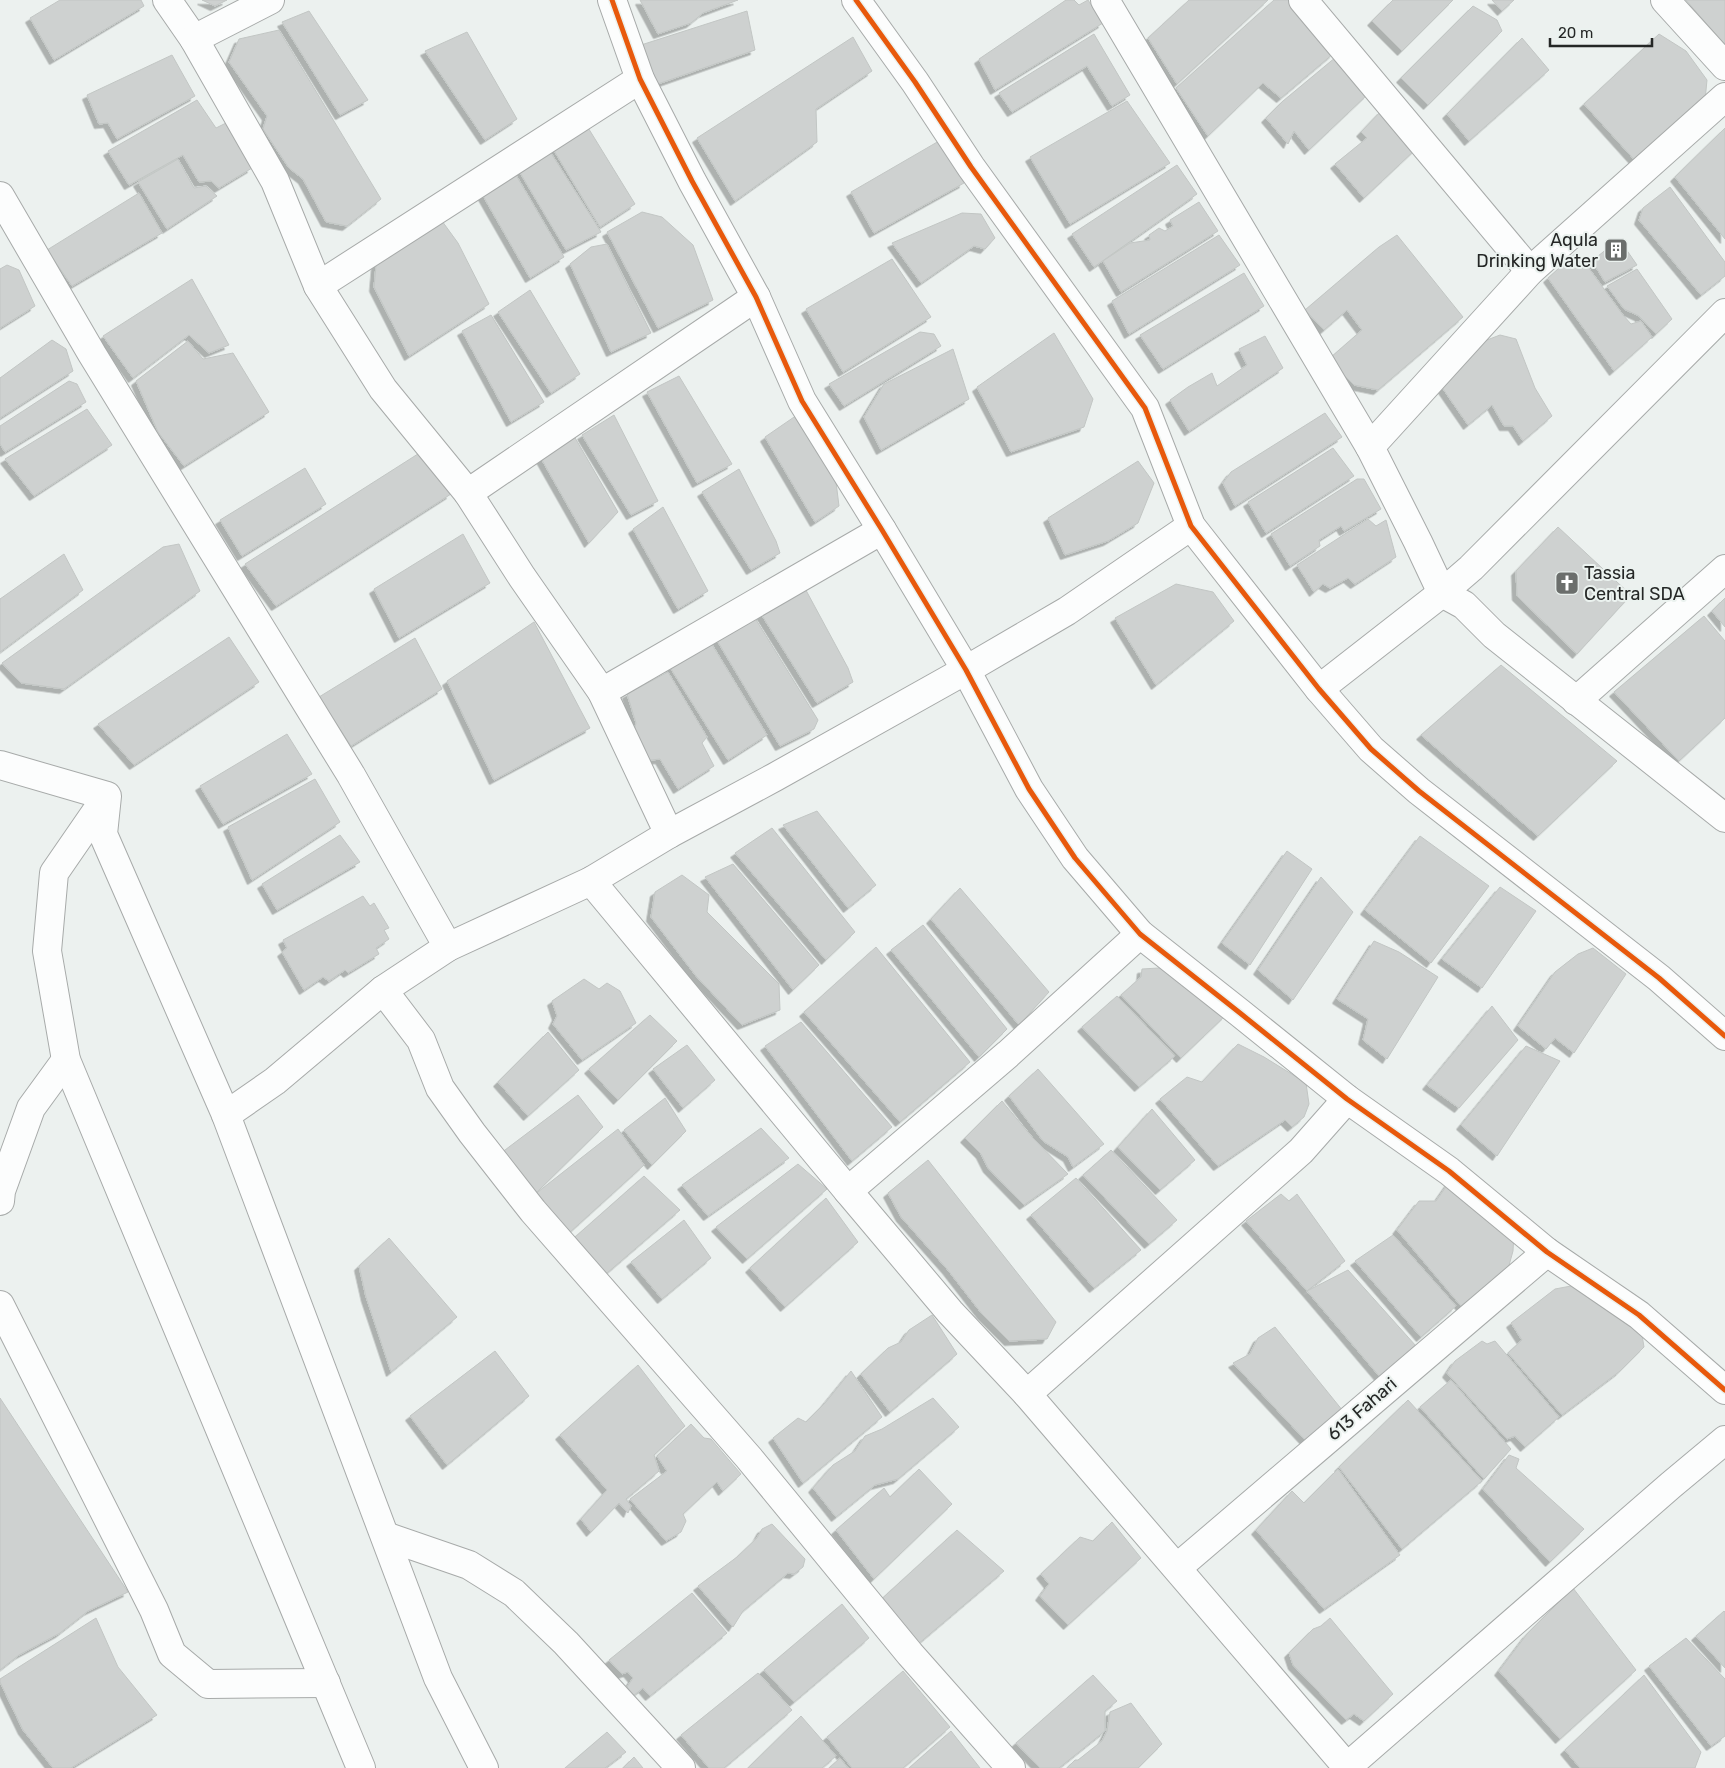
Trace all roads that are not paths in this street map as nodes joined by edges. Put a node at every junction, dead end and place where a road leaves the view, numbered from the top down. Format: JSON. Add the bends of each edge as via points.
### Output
{"nodes":[{"id":1,"x":167,"y":0,"type":"edge"},
{"id":2,"x":270,"y":0,"type":"edge"},
{"id":3,"x":612,"y":0,"type":"edge"},
{"id":4,"x":856,"y":0,"type":"edge"},
{"id":5,"x":1105,"y":0,"type":"edge"},
{"id":6,"x":1303,"y":0,"type":"edge"},
{"id":7,"x":1665,"y":0,"type":"edge"},
{"id":8,"x":194,"y":38,"type":"junction"},
{"id":9,"x":1725,"y":66,"type":"edge"},
{"id":10,"x":640,"y":79,"type":"junction"},
{"id":11,"x":1725,"y":97,"type":"edge"},
{"id":12,"x":0,"y":196,"type":"edge"},
{"id":13,"x":1530,"y":271,"type":"junction"},
{"id":14,"x":318,"y":286,"type":"junction"},
{"id":15,"x":756,"y":297,"type":"junction"},
{"id":16,"x":1725,"y":313,"type":"edge"},
{"id":17,"x":1370,"y":447,"type":"junction"},
{"id":18,"x":468,"y":493,"type":"junction"},
{"id":19,"x":1191,"y":526,"type":"junction"},
{"id":20,"x":882,"y":530,"type":"junction"},
{"id":21,"x":1725,"y":570,"type":"edge"},
{"id":22,"x":1442,"y":593,"type":"junction"},
{"id":23,"x":966,"y":670,"type":"junction"},
{"id":24,"x":1319,"y":689,"type":"junction"},
{"id":25,"x":602,"y":692,"type":"junction"},
{"id":26,"x":1576,"y":701,"type":"junction"},
{"id":27,"x":0,"y":765,"type":"edge"},
{"id":28,"x":107,"y":796,"type":"junction"},
{"id":29,"x":1725,"y":818,"type":"edge"},
{"id":30,"x":669,"y":834,"type":"junction"},
{"id":31,"x":592,"y":880,"type":"junction"},
{"id":32,"x":1140,"y":934,"type":"junction"},
{"id":33,"x":448,"y":947,"type":"junction"},
{"id":34,"x":383,"y":990,"type":"junction"},
{"id":35,"x":1725,"y":1036,"type":"edge"},
{"id":36,"x":66,"y":1060,"type":"junction"},
{"id":37,"x":1347,"y":1099,"type":"junction"},
{"id":38,"x":226,"y":1115,"type":"junction"},
{"id":39,"x":848,"y":1191,"type":"junction"},
{"id":40,"x":0,"y":1201,"type":"edge"},
{"id":41,"x":1547,"y":1252,"type":"junction"},
{"id":42,"x":0,"y":1305,"type":"edge"},
{"id":43,"x":1725,"y":1390,"type":"edge"},
{"id":44,"x":1027,"y":1394,"type":"junction"},
{"id":45,"x":1725,"y":1440,"type":"edge"},
{"id":46,"x":385,"y":1536,"type":"junction"},
{"id":47,"x":1178,"y":1567,"type":"junction"},
{"id":48,"x":326,"y":1683,"type":"junction"},
{"id":49,"x":1348,"y":1767,"type":"edge"},
{"id":50,"x":361,"y":1768,"type":"edge"},
{"id":51,"x":484,"y":1768,"type":"edge"},
{"id":52,"x":681,"y":1768,"type":"edge"},
{"id":53,"x":1011,"y":1768,"type":"edge"}],
"edges":[{"from":1,"to":8,"type":"street"},
{"from":2,"to":8,"type":"street"},
{"from":3,"to":10,"type":"street"},
{"from":4,"to":19,"type":"street","via":[[970,167],[1146,408]]},
{"from":5,"to":17,"type":"street"},
{"from":6,"to":13,"type":"street"},
{"from":7,"to":9,"type":"street"},
{"from":8,"to":14,"type":"street","via":[[275,181]]},
{"from":10,"to":14,"type":"street"},
{"from":10,"to":15,"type":"street"},
{"from":11,"to":13,"type":"street"},
{"from":12,"to":33,"type":"street","via":[[92,354],[351,775]]},
{"from":13,"to":17,"type":"street"},
{"from":14,"to":18,"type":"street","via":[[383,389]]},
{"from":15,"to":18,"type":"street"},
{"from":15,"to":20,"type":"street","via":[[802,401]]},
{"from":16,"to":22,"type":"street","via":[[1471,568]]},
{"from":17,"to":22,"type":"street"},
{"from":18,"to":25,"type":"street"},
{"from":19,"to":23,"type":"street","via":[[1067,611]]},
{"from":19,"to":24,"type":"street"},
{"from":20,"to":23,"type":"street"},
{"from":20,"to":25,"type":"street"},
{"from":21,"to":26,"type":"street"},
{"from":22,"to":24,"type":"street"},
{"from":22,"to":26,"type":"street","via":[[1464,605],[1494,635]]},
{"from":23,"to":30,"type":"street"},
{"from":23,"to":32,"type":"street","via":[[1029,789],[1075,858]]},
{"from":24,"to":35,"type":"street","via":[[1371,749],[1419,791],[1658,978]]},
{"from":25,"to":30,"type":"street"},
{"from":26,"to":29,"type":"street"},
{"from":27,"to":28,"type":"street"},
{"from":28,"to":36,"type":"street","via":[[54,872],[47,951]]},
{"from":28,"to":38,"type":"street","via":[[103,834]]},
{"from":30,"to":31,"type":"street"},
{"from":31,"to":33,"type":"street"},
{"from":31,"to":39,"type":"street"},
{"from":32,"to":37,"type":"street"},
{"from":32,"to":39,"type":"street","via":[[1008,1054]]},
{"from":33,"to":34,"type":"street"},
{"from":34,"to":38,"type":"street","via":[[275,1081]]},
{"from":34,"to":53,"type":"street","via":[[420,1040],[440,1088],[533,1211],[749,1458],[910,1654]]},
{"from":36,"to":40,"type":"street","via":[[31,1108]]},
{"from":36,"to":48,"type":"street"},
{"from":37,"to":41,"type":"street","via":[[1449,1171]]},
{"from":37,"to":44,"type":"street","via":[[1301,1151]]},
{"from":38,"to":46,"type":"street"},
{"from":39,"to":44,"type":"street","via":[[950,1312]]},
{"from":41,"to":43,"type":"street","via":[[1639,1316]]},
{"from":41,"to":47,"type":"street","name":"613 Fahari"},
{"from":42,"to":48,"type":"street","via":[[154,1610],[172,1654],[208,1684]]},
{"from":44,"to":47,"type":"street"},
{"from":45,"to":49,"type":"street"},
{"from":46,"to":51,"type":"street","via":[[438,1678]]},
{"from":46,"to":52,"type":"street","via":[[469,1565],[514,1594],[566,1643]]},
{"from":47,"to":49,"type":"street"},
{"from":48,"to":50,"type":"street"}]}
